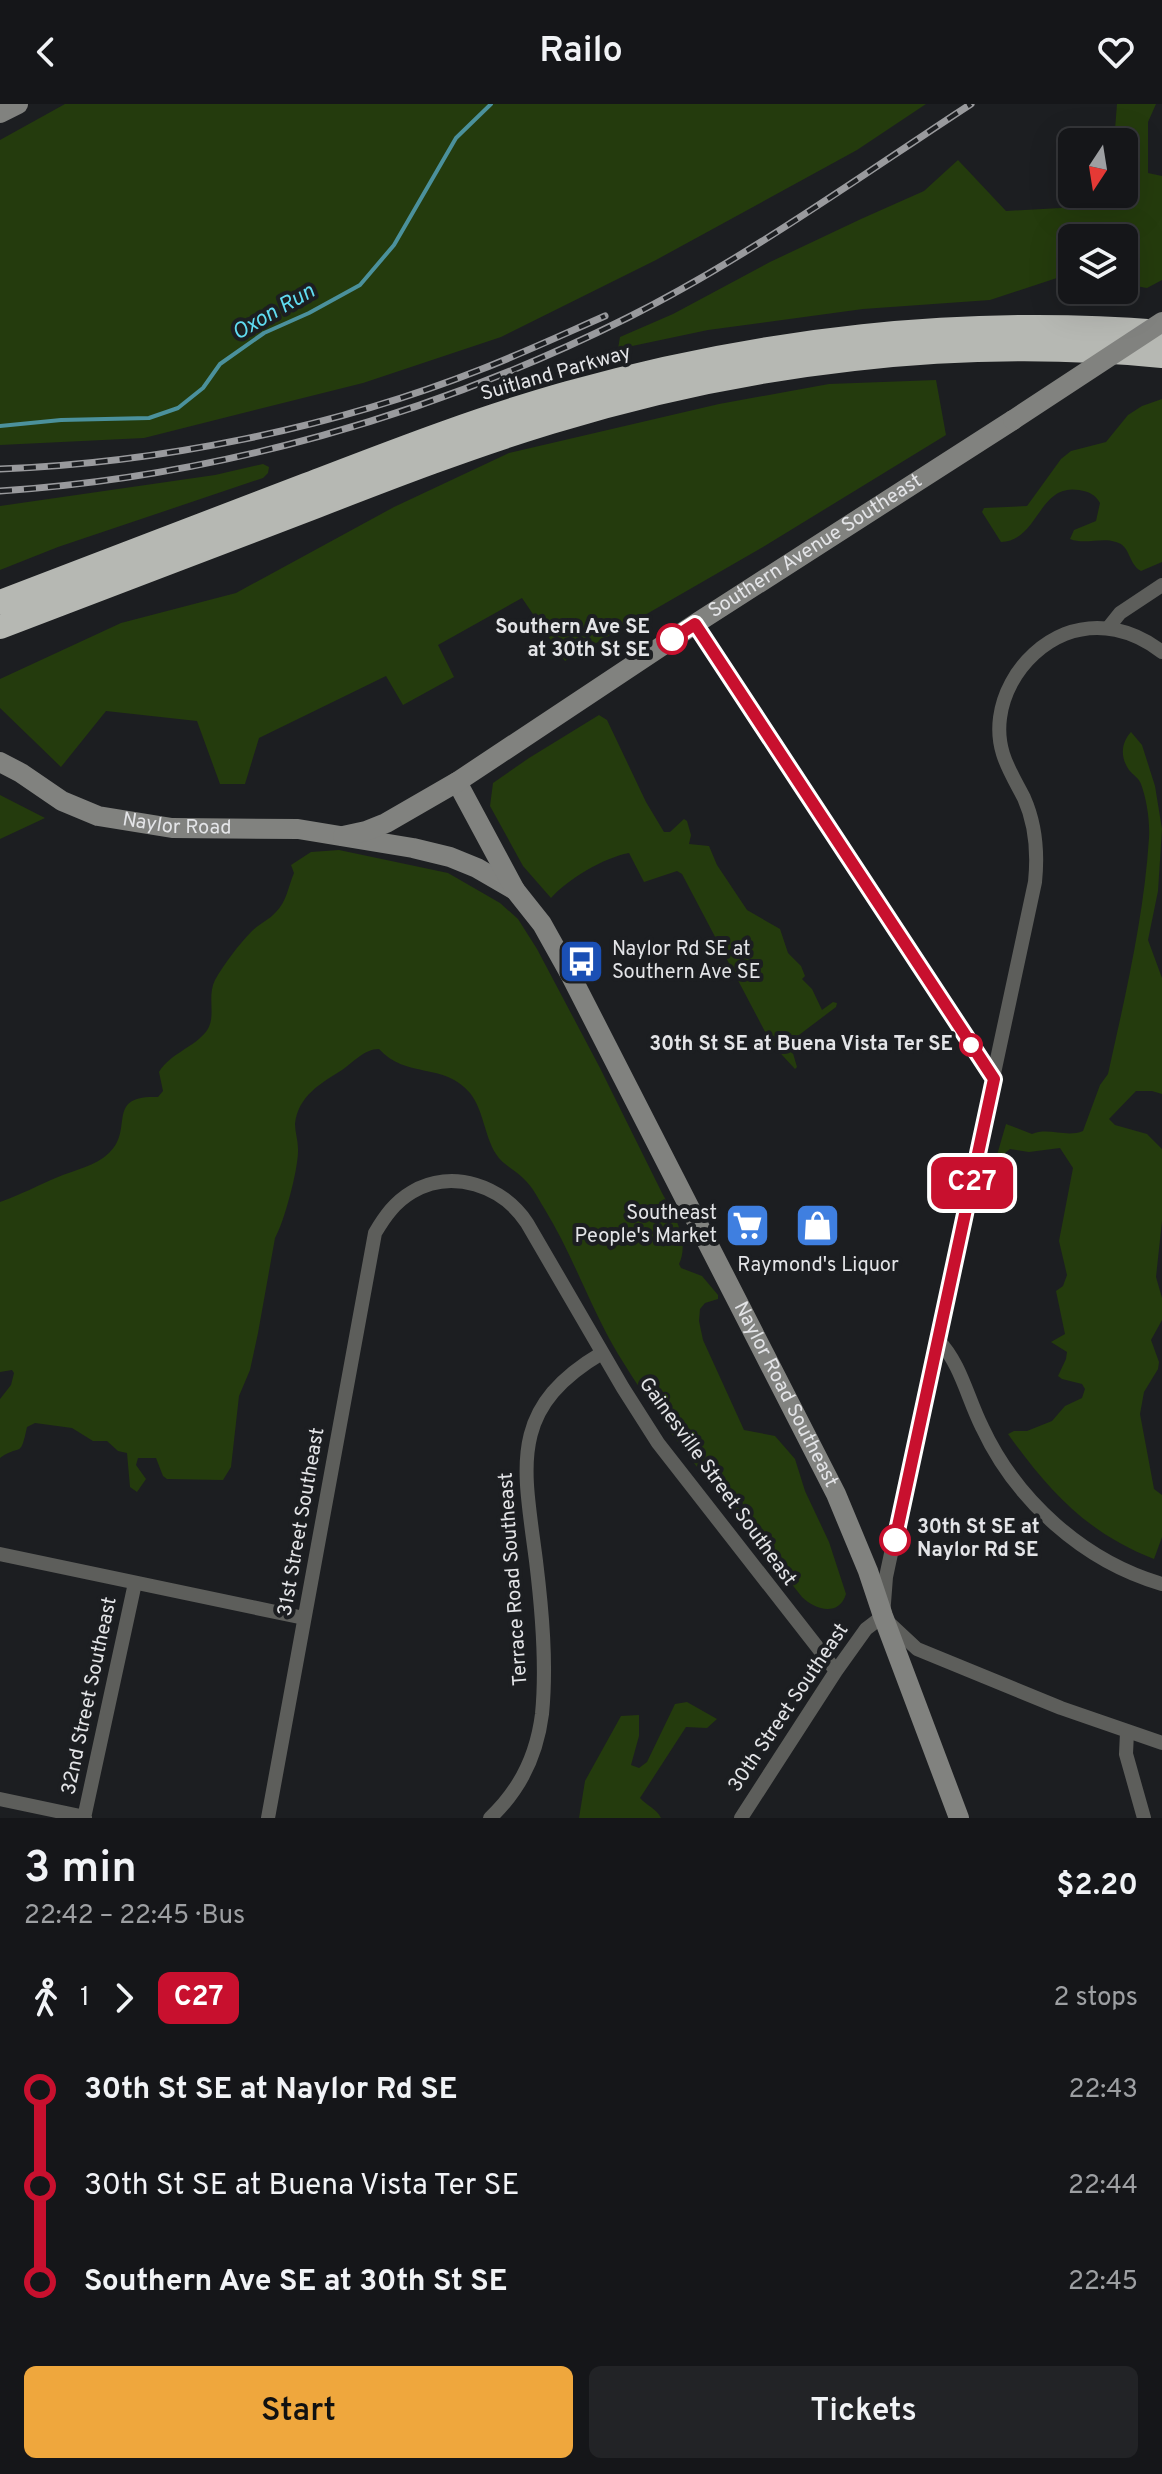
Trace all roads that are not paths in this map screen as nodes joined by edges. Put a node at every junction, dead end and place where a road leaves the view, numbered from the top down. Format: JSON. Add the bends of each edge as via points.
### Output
{"nodes":[{"id":1,"x":18,"y":104,"type":"edge"},
{"id":2,"x":0,"y":113,"type":"edge"},
{"id":3,"x":1159,"y":329,"type":"edge"},
{"id":4,"x":1162,"y":356,"type":"edge"},
{"id":5,"x":1162,"y":585,"type":"edge"},
{"id":6,"x":0,"y":602,"type":"edge"},
{"id":7,"x":695,"y":624,"type":"junction"},
{"id":8,"x":0,"y":627,"type":"edge"},
{"id":9,"x":1108,"y":628,"type":"junction"},
{"id":10,"x":1162,"y":652,"type":"edge"},
{"id":11,"x":0,"y":745,"type":"edge"},
{"id":12,"x":0,"y":762,"type":"edge"},
{"id":13,"x":21,"y":773,"type":"junction"},
{"id":14,"x":457,"y":782,"type":"junction"},
{"id":15,"x":343,"y":836,"type":"junction"},
{"id":16,"x":515,"y":890,"type":"junction"},
{"id":17,"x":994,"y":1079,"type":"junction"},
{"id":18,"x":375,"y":1233,"type":"joint"},
{"id":19,"x":938,"y":1340,"type":"junction"},
{"id":20,"x":602,"y":1353,"type":"junction"},
{"id":21,"x":0,"y":1554,"type":"edge"},
{"id":22,"x":135,"y":1583,"type":"junction"},
{"id":23,"x":1162,"y":1584,"type":"edge"},
{"id":24,"x":883,"y":1616,"type":"junction"},
{"id":25,"x":304,"y":1618,"type":"junction"},
{"id":26,"x":836,"y":1671,"type":"junction"},
{"id":27,"x":1127,"y":1732,"type":"junction"},
{"id":28,"x":1162,"y":1743,"type":"edge"},
{"id":29,"x":0,"y":1799,"type":"edge"},
{"id":30,"x":84,"y":1818,"type":"edge"},
{"id":31,"x":268,"y":1818,"type":"edge"},
{"id":32,"x":490,"y":1818,"type":"edge"},
{"id":33,"x":741,"y":1818,"type":"edge"},
{"id":34,"x":959,"y":1818,"type":"edge"},
{"id":35,"x":1144,"y":1818,"type":"edge"}],
"edges":[{"from":1,"to":2,"type":"main road"},
{"from":3,"to":6,"type":"highway","name":"Suitland Parkway","via":[[1010,327],[881,335],[745,353],[627,378],[427,439]]},
{"from":3,"to":7,"type":"main road","name":"Southern Avenue Southeast","bridge":true},
{"from":4,"to":8,"type":"highway","via":[[1009,350],[863,359],[618,403],[446,457]]},
{"from":5,"to":9,"type":"street","via":[[1120,613]]},
{"from":7,"to":14,"type":"main road","name":"Southern Avenue Southeast"},
{"from":7,"to":17,"type":"street"},
{"from":9,"to":10,"type":"street","via":[[1139,637]]},
{"from":9,"to":17,"type":"street","via":[[1073,631],[1048,643],[1019,669],[1004,703],[1003,755],[1031,818],[1037,859]]},
{"from":11,"to":13,"type":"main road","name":"Naylor Road"},
{"from":12,"to":13,"type":"main road","name":"Naylor Road"},
{"from":13,"to":15,"type":"main road","name":"Naylor Road","via":[[62,801],[118,821]]},
{"from":14,"to":15,"type":"main road","name":"Southern Avenue Southeast","via":[[386,823]]},
{"from":14,"to":16,"type":"main road","name":"Naylor Road Southeast"},
{"from":15,"to":16,"type":"main road","name":"Naylor Road","via":[[450,857]]},
{"from":16,"to":24,"type":"main road","name":"Naylor Road Southeast","via":[[542,924],[571,976],[809,1437],[857,1542]]},
{"from":17,"to":19,"type":"street"},
{"from":18,"to":20,"type":"street","name":"Gainesville Street Southeast","via":[[394,1206],[422,1188],[452,1181],[488,1188],[523,1217]]},
{"from":18,"to":25,"type":"street","name":"31st Street Southeast"},
{"from":19,"to":23,"type":"street","via":[[955,1363],[990,1442],[1026,1495],[1089,1550]]},
{"from":19,"to":24,"type":"street","via":[[886,1577]]},
{"from":20,"to":26,"type":"street","name":"Gainesville Street Southeast","via":[[663,1449]]},
{"from":20,"to":32,"type":"street","name":"Terrace Road Southeast","via":[[553,1392],[528,1438],[524,1470],[539,1600],[542,1714],[528,1767]]},
{"from":21,"to":22,"type":"street"},
{"from":22,"to":25,"type":"street"},
{"from":22,"to":30,"type":"street","name":"32nd Street Southeast"},
{"from":24,"to":26,"type":"street","name":"30th Street Southeast","via":[[866,1629]]},
{"from":24,"to":27,"type":"street","via":[[917,1649]]},
{"from":24,"to":34,"type":"main road","name":"Naylor Road Southeast"},
{"from":25,"to":31,"type":"street","name":"31st Street Southeast"},
{"from":26,"to":33,"type":"street","name":"30th Street Southeast"},
{"from":27,"to":28,"type":"street"},
{"from":27,"to":35,"type":"street","via":[[1126,1754]]},
{"from":29,"to":30,"type":"street"}]}
